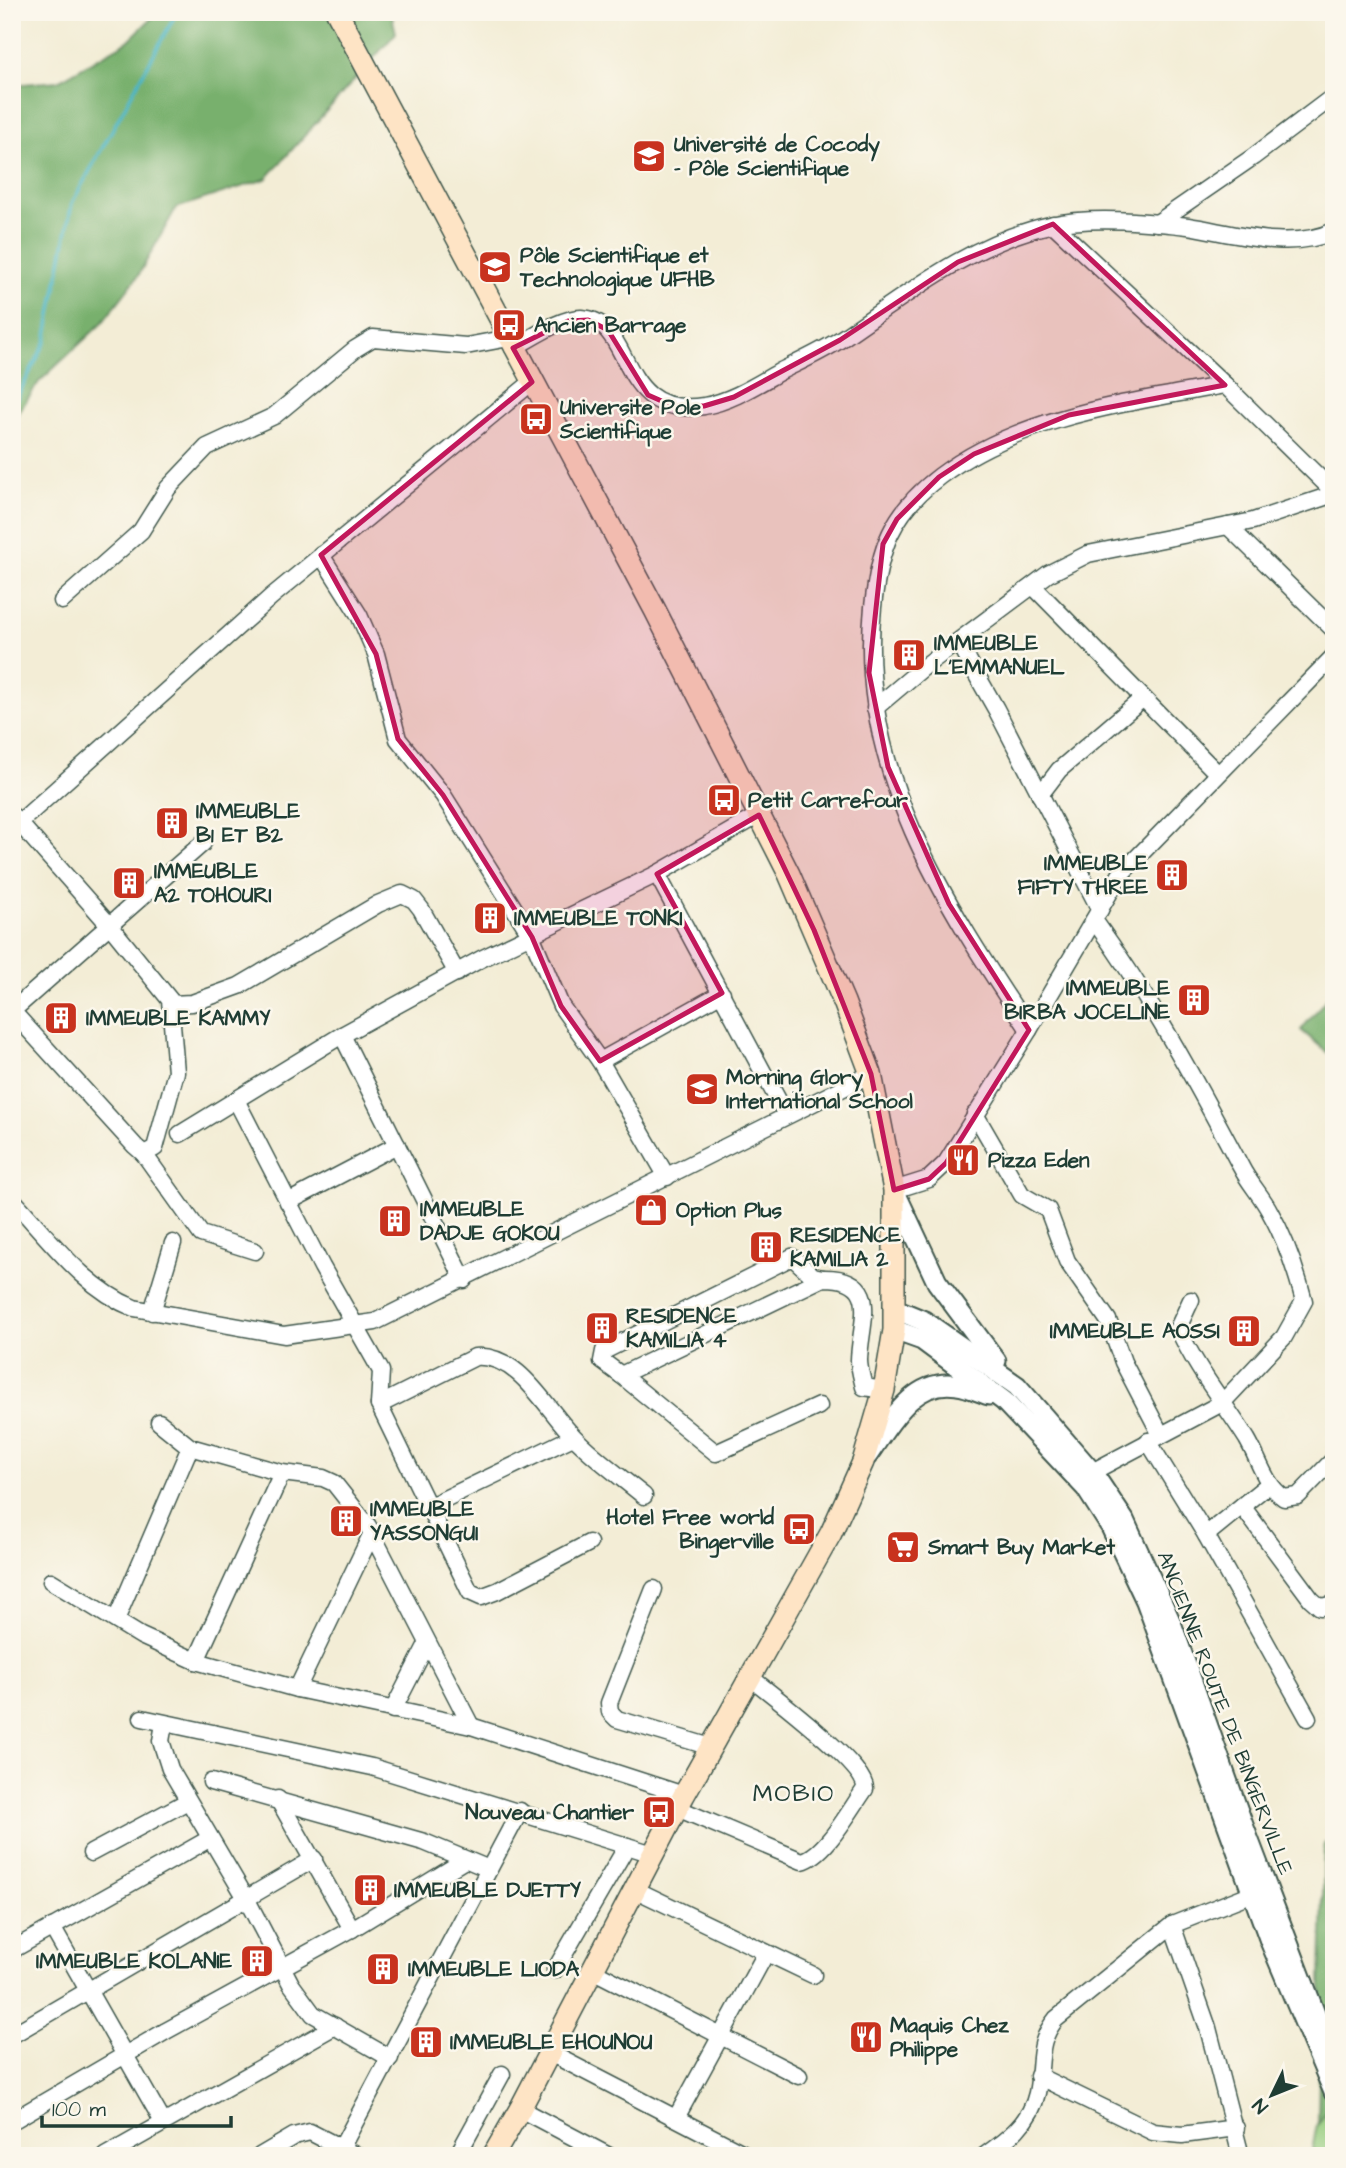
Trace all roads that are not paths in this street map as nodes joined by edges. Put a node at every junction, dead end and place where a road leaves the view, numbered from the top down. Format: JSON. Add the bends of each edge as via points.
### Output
{"nodes":[{"id":1,"x":337,"y":12,"type":"edge"},
{"id":2,"x":1334,"y":96,"type":"edge"},
{"id":3,"x":1157,"y":223,"type":"junction"},
{"id":4,"x":1053,"y":225,"type":"junction"},
{"id":5,"x":1334,"y":231,"type":"edge"},
{"id":6,"x":511,"y":343,"type":"junction"},
{"id":7,"x":531,"y":382,"type":"junction"},
{"id":8,"x":1225,"y":385,"type":"junction"},
{"id":9,"x":1334,"y":493,"type":"edge"},
{"id":10,"x":1228,"y":526,"type":"junction"},
{"id":11,"x":321,"y":555,"type":"junction"},
{"id":12,"x":1033,"y":586,"type":"junction"},
{"id":13,"x":62,"y":601,"type":"dead end"},
{"id":14,"x":1334,"y":630,"type":"edge"},
{"id":15,"x":958,"y":642,"type":"junction"},
{"id":16,"x":1334,"y":656,"type":"edge"},
{"id":17,"x":1143,"y":698,"type":"junction"},
{"id":18,"x":875,"y":708,"type":"junction"},
{"id":19,"x":1217,"y":773,"type":"junction"},
{"id":20,"x":1040,"y":795,"type":"junction"},
{"id":21,"x":759,"y":815,"type":"junction"},
{"id":22,"x":14,"y":822,"type":"edge"},
{"id":23,"x":203,"y":843,"type":"dead end"},
{"id":24,"x":657,"y":874,"type":"junction"},
{"id":25,"x":1097,"y":915,"type":"junction"},
{"id":26,"x":111,"y":927,"type":"junction"},
{"id":27,"x":532,"y":937,"type":"junction"},
{"id":28,"x":457,"y":973,"type":"junction"},
{"id":29,"x":722,"y":993,"type":"junction"},
{"id":30,"x":171,"y":1004,"type":"junction"},
{"id":31,"x":12,"y":1011,"type":"edge"},
{"id":32,"x":1029,"y":1030,"type":"junction"},
{"id":33,"x":342,"y":1035,"type":"junction"},
{"id":34,"x":600,"y":1061,"type":"junction"},
{"id":35,"x":871,"y":1074,"type":"junction"},
{"id":36,"x":236,"y":1100,"type":"junction"},
{"id":37,"x":975,"y":1114,"type":"junction"},
{"id":38,"x":786,"y":1115,"type":"junction"},
{"id":39,"x":180,"y":1133,"type":"dead end"},
{"id":40,"x":397,"y":1145,"type":"junction"},
{"id":41,"x":144,"y":1154,"type":"junction"},
{"id":42,"x":667,"y":1177,"type":"junction"},
{"id":43,"x":894,"y":1190,"type":"junction"},
{"id":44,"x":12,"y":1199,"type":"edge"},
{"id":45,"x":288,"y":1202,"type":"junction"},
{"id":46,"x":173,"y":1243,"type":"dead end"},
{"id":47,"x":255,"y":1251,"type":"dead end"},
{"id":48,"x":823,"y":1278,"type":"junction"},
{"id":49,"x":464,"y":1280,"type":"junction"},
{"id":50,"x":1191,"y":1300,"type":"dead end"},
{"id":51,"x":152,"y":1312,"type":"junction"},
{"id":52,"x":895,"y":1320,"type":"junction"},
{"id":53,"x":354,"y":1326,"type":"junction"},
{"id":54,"x":621,"y":1375,"type":"junction"},
{"id":55,"x":1017,"y":1386,"type":"junction"},
{"id":56,"x":884,"y":1390,"type":"junction"},
{"id":57,"x":1004,"y":1401,"type":"junction"},
{"id":58,"x":1222,"y":1403,"type":"junction"},
{"id":59,"x":379,"y":1405,"type":"junction"},
{"id":60,"x":819,"y":1406,"type":"dead end"},
{"id":61,"x":159,"y":1422,"type":"dead end"},
{"id":62,"x":573,"y":1437,"type":"junction"},
{"id":63,"x":1154,"y":1438,"type":"junction"},
{"id":64,"x":190,"y":1447,"type":"junction"},
{"id":65,"x":1334,"y":1459,"type":"edge"},
{"id":66,"x":863,"y":1462,"type":"junction"},
{"id":67,"x":1093,"y":1472,"type":"junction"},
{"id":68,"x":282,"y":1473,"type":"junction"},
{"id":69,"x":1269,"y":1485,"type":"junction"},
{"id":70,"x":644,"y":1496,"type":"dead end"},
{"id":71,"x":1242,"y":1506,"type":"junction"},
{"id":72,"x":428,"y":1507,"type":"junction"},
{"id":73,"x":371,"y":1535,"type":"junction"},
{"id":74,"x":1206,"y":1535,"type":"junction"},
{"id":75,"x":589,"y":1543,"type":"dead end"},
{"id":76,"x":51,"y":1581,"type":"dead end"},
{"id":77,"x":654,"y":1589,"type":"dead end"},
{"id":78,"x":1334,"y":1605,"type":"edge"},
{"id":79,"x":116,"y":1620,"type":"junction"},
{"id":80,"x":427,"y":1644,"type":"junction"},
{"id":81,"x":196,"y":1661,"type":"junction"},
{"id":82,"x":750,"y":1677,"type":"junction"},
{"id":83,"x":297,"y":1689,"type":"junction"},
{"id":84,"x":393,"y":1710,"type":"junction"},
{"id":85,"x":142,"y":1718,"type":"dead end"},
{"id":86,"x":1308,"y":1718,"type":"dead end"},
{"id":87,"x":164,"y":1724,"type":"junction"},
{"id":88,"x":471,"y":1726,"type":"junction"},
{"id":89,"x":711,"y":1747,"type":"junction"},
{"id":90,"x":211,"y":1782,"type":"dead end"},
{"id":91,"x":278,"y":1799,"type":"junction"},
{"id":92,"x":188,"y":1801,"type":"junction"},
{"id":93,"x":681,"y":1802,"type":"junction"},
{"id":94,"x":520,"y":1811,"type":"junction"},
{"id":95,"x":208,"y":1839,"type":"junction"},
{"id":96,"x":627,"y":1846,"type":"junction"},
{"id":97,"x":91,"y":1853,"type":"dead end"},
{"id":98,"x":653,"y":1854,"type":"junction"},
{"id":99,"x":314,"y":1859,"type":"junction"},
{"id":100,"x":465,"y":1860,"type":"junction"},
{"id":101,"x":489,"y":1869,"type":"junction"},
{"id":102,"x":634,"y":1889,"type":"junction"},
{"id":103,"x":1259,"y":1891,"type":"junction"},
{"id":104,"x":247,"y":1900,"type":"junction"},
{"id":105,"x":1172,"y":1925,"type":"junction"},
{"id":106,"x":52,"y":1927,"type":"junction"},
{"id":107,"x":352,"y":1928,"type":"junction"},
{"id":108,"x":12,"y":1950,"type":"edge"},
{"id":109,"x":766,"y":1953,"type":"junction"},
{"id":110,"x":284,"y":1965,"type":"junction"},
{"id":111,"x":555,"y":1970,"type":"dead end"},
{"id":112,"x":592,"y":1970,"type":"junction"},
{"id":113,"x":813,"y":1975,"type":"dead end"},
{"id":114,"x":89,"y":1991,"type":"junction"},
{"id":115,"x":335,"y":2026,"type":"junction"},
{"id":116,"x":12,"y":2035,"type":"edge"},
{"id":117,"x":722,"y":2036,"type":"junction"},
{"id":118,"x":550,"y":2053,"type":"junction"},
{"id":119,"x":125,"y":2057,"type":"junction"},
{"id":120,"x":390,"y":2058,"type":"junction"},
{"id":121,"x":1334,"y":2062,"type":"edge"},
{"id":122,"x":502,"y":2074,"type":"dead end"},
{"id":123,"x":799,"y":2076,"type":"dead end"},
{"id":124,"x":1038,"y":2076,"type":"junction"},
{"id":125,"x":1334,"y":2092,"type":"edge"},
{"id":126,"x":520,"y":2109,"type":"junction"},
{"id":127,"x":676,"y":2118,"type":"junction"},
{"id":128,"x":12,"y":2121,"type":"edge"},
{"id":129,"x":163,"y":2122,"type":"junction"},
{"id":130,"x":1236,"y":2128,"type":"junction"},
{"id":131,"x":339,"y":2152,"type":"edge"},
{"id":132,"x":743,"y":2153,"type":"dead end"},
{"id":133,"x":104,"y":2156,"type":"edge"},
{"id":134,"x":260,"y":2156,"type":"edge"},
{"id":135,"x":357,"y":2156,"type":"edge"},
{"id":136,"x":457,"y":2156,"type":"edge"},
{"id":137,"x":492,"y":2156,"type":"edge"},
{"id":138,"x":609,"y":2156,"type":"edge"},
{"id":139,"x":984,"y":2156,"type":"edge"},
{"id":140,"x":1241,"y":2156,"type":"edge"}],
"edges":[{"from":1,"to":6,"type":"main road"},
{"from":2,"to":3,"type":"street"},
{"from":3,"to":4,"type":"street"},
{"from":3,"to":5,"type":"street","via":[[1297,241]]},
{"from":4,"to":6,"type":"street","via":[[1025,232],[958,262],[840,340],[734,397],[704,406],[673,406],[648,395],[608,330],[588,320],[568,321]]},
{"from":4,"to":8,"type":"street"},
{"from":6,"to":7,"type":"main road"},
{"from":6,"to":13,"type":"street","via":[[466,346],[373,338],[274,416],[207,447],[168,488],[141,531]]},
{"from":7,"to":11,"type":"street"},
{"from":7,"to":21,"type":"main road"},
{"from":8,"to":9,"type":"street"},
{"from":8,"to":18,"type":"street","via":[[1069,415],[974,454],[939,477],[897,519],[883,544],[870,630],[869,673]]},
{"from":9,"to":10,"type":"street"},
{"from":10,"to":12,"type":"street","via":[[1088,554]]},
{"from":10,"to":14,"type":"street"},
{"from":11,"to":22,"type":"street"},
{"from":11,"to":27,"type":"street","via":[[359,615],[376,654],[398,739],[443,794]]},
{"from":12,"to":15,"type":"street"},
{"from":12,"to":17,"type":"street"},
{"from":15,"to":18,"type":"street"},
{"from":15,"to":20,"type":"street"},
{"from":16,"to":19,"type":"street"},
{"from":17,"to":19,"type":"street"},
{"from":17,"to":20,"type":"street","via":[[1059,770]]},
{"from":18,"to":32,"type":"street","via":[[888,767],[923,852],[975,949]]},
{"from":19,"to":25,"type":"street","via":[[1120,875]]},
{"from":20,"to":25,"type":"street"},
{"from":21,"to":24,"type":"street"},
{"from":21,"to":35,"type":"main road","via":[[814,930]]},
{"from":22,"to":26,"type":"street"},
{"from":23,"to":26,"type":"street"},
{"from":24,"to":27,"type":"street"},
{"from":24,"to":29,"type":"street"},
{"from":25,"to":32,"type":"street"},
{"from":25,"to":58,"type":"street","via":[[1270,1212],[1294,1265],[1304,1301],[1284,1337]]},
{"from":26,"to":30,"type":"street"},
{"from":26,"to":31,"type":"street"},
{"from":27,"to":28,"type":"street"},
{"from":27,"to":34,"type":"street","via":[[561,1006]]},
{"from":28,"to":30,"type":"street","via":[[421,909],[402,894],[239,986],[192,1003]]},
{"from":28,"to":33,"type":"street"},
{"from":29,"to":34,"type":"street"},
{"from":29,"to":38,"type":"street"},
{"from":30,"to":41,"type":"street","via":[[176,1072],[155,1148]]},
{"from":31,"to":41,"type":"street"},
{"from":32,"to":37,"type":"street"},
{"from":33,"to":36,"type":"street"},
{"from":33,"to":40,"type":"street"},
{"from":34,"to":42,"type":"street"},
{"from":35,"to":38,"type":"street"},
{"from":35,"to":43,"type":"main road"},
{"from":36,"to":39,"type":"street"},
{"from":36,"to":45,"type":"street"},
{"from":37,"to":43,"type":"street","via":[[946,1163],[929,1179]]},
{"from":37,"to":63,"type":"street","via":[[1023,1195],[1048,1210],[1067,1261],[1108,1320]]},
{"from":38,"to":42,"type":"street"},
{"from":40,"to":45,"type":"street"},
{"from":40,"to":49,"type":"street"},
{"from":41,"to":47,"type":"street","via":[[201,1234]]},
{"from":42,"to":49,"type":"street"},
{"from":43,"to":52,"type":"main road"},
{"from":43,"to":55,"type":"street","via":[[937,1282]]},
{"from":44,"to":51,"type":"street","via":[[104,1294]]},
{"from":45,"to":53,"type":"street"},
{"from":46,"to":51,"type":"street"},
{"from":48,"to":54,"type":"street"},
{"from":48,"to":54,"type":"street","via":[[813,1276],[792,1257],[604,1351],[603,1361]]},
{"from":48,"to":56,"type":"street","via":[[841,1278],[857,1287],[864,1299],[861,1377],[864,1387]]},
{"from":49,"to":53,"type":"street","via":[[375,1322]]},
{"from":50,"to":58,"type":"street","via":[[1178,1328],[1192,1361]]},
{"from":51,"to":53,"type":"street","via":[[284,1335]]},
{"from":52,"to":55,"type":"street","name":"ANCIENNE ROUTE DE BINGERVILLE","via":[[924,1321]]},
{"from":52,"to":56,"type":"main road"},
{"from":52,"to":57,"type":"street","name":"ANCIENNE ROUTE DE BINGERVILLE"},
{"from":53,"to":59,"type":"street","via":[[381,1371]]},
{"from":54,"to":60,"type":"street","via":[[716,1453]]},
{"from":55,"to":67,"type":"street","name":"ANCIENNE ROUTE DE BINGERVILLE"},
{"from":56,"to":66,"type":"main road"},
{"from":57,"to":66,"type":"street","via":[[958,1385],[938,1384],[921,1391],[896,1414]]},
{"from":57,"to":103,"type":"street","name":"ANCIENNE ROUTE DE BINGERVILLE","via":[[1086,1488],[1130,1564]]},
{"from":58,"to":63,"type":"street"},
{"from":58,"to":69,"type":"street","via":[[1247,1439]]},
{"from":59,"to":62,"type":"street","via":[[475,1357],[490,1356],[544,1399]]},
{"from":59,"to":72,"type":"street"},
{"from":61,"to":64,"type":"street"},
{"from":62,"to":70,"type":"street"},
{"from":62,"to":72,"type":"street"},
{"from":63,"to":67,"type":"street"},
{"from":63,"to":74,"type":"street"},
{"from":64,"to":68,"type":"street"},
{"from":64,"to":79,"type":"street"},
{"from":65,"to":69,"type":"street","via":[[1298,1496],[1284,1498]]},
{"from":66,"to":82,"type":"main road","via":[[831,1533]]},
{"from":67,"to":103,"type":"street","name":"ANCIENNE ROUTE DE BINGERVILLE","via":[[1124,1520],[1157,1587]]},
{"from":68,"to":73,"type":"street","via":[[311,1475],[334,1483]]},
{"from":68,"to":81,"type":"street"},
{"from":69,"to":71,"type":"street"},
{"from":71,"to":74,"type":"street"},
{"from":71,"to":78,"type":"street","via":[[1311,1599],[1320,1607]]},
{"from":72,"to":75,"type":"street","via":[[470,1592],[481,1597]]},
{"from":73,"to":80,"type":"street"},
{"from":73,"to":83,"type":"street"},
{"from":74,"to":86,"type":"street"},
{"from":76,"to":79,"type":"street"},
{"from":77,"to":89,"type":"street","via":[[609,1703],[610,1712],[617,1719]]},
{"from":79,"to":81,"type":"street"},
{"from":80,"to":84,"type":"street"},
{"from":80,"to":88,"type":"street"},
{"from":81,"to":83,"type":"street"},
{"from":82,"to":89,"type":"main road"},
{"from":82,"to":93,"type":"street","via":[[845,1758],[863,1776],[865,1790],[825,1845],[802,1861]]},
{"from":83,"to":84,"type":"street"},
{"from":84,"to":88,"type":"street"},
{"from":85,"to":87,"type":"street"},
{"from":87,"to":92,"type":"street","via":[[163,1754]]},
{"from":87,"to":94,"type":"street","via":[[372,1767]]},
{"from":88,"to":93,"type":"street"},
{"from":89,"to":93,"type":"main road"},
{"from":90,"to":91,"type":"street"},
{"from":91,"to":99,"type":"street"},
{"from":91,"to":100,"type":"street","via":[[424,1842]]},
{"from":92,"to":95,"type":"street"},
{"from":92,"to":97,"type":"street"},
{"from":93,"to":98,"type":"main road"},
{"from":94,"to":96,"type":"street"},
{"from":94,"to":101,"type":"street"},
{"from":95,"to":104,"type":"street"},
{"from":95,"to":106,"type":"street"},
{"from":96,"to":98,"type":"street"},
{"from":96,"to":111,"type":"street"},
{"from":98,"to":102,"type":"main road"},
{"from":99,"to":104,"type":"street"},
{"from":99,"to":107,"type":"street"},
{"from":100,"to":101,"type":"street"},
{"from":100,"to":107,"type":"street"},
{"from":101,"to":120,"type":"street"},
{"from":102,"to":109,"type":"street"},
{"from":102,"to":112,"type":"main road"},
{"from":103,"to":105,"type":"street","name":"ANCIENNE ROUTE DE BINGERVILLE"},
{"from":103,"to":121,"type":"street","name":"ANCIENNE ROUTE DE BINGERVILLE"},
{"from":103,"to":125,"type":"street","name":"ANCIENNE ROUTE DE BINGERVILLE","via":[[1313,2048]]},
{"from":104,"to":110,"type":"street"},
{"from":104,"to":114,"type":"street"},
{"from":105,"to":124,"type":"street","name":"ANCIENNE ROUTE DE BINGERVILLE","via":[[1045,2031]]},
{"from":105,"to":130,"type":"street"},
{"from":106,"to":108,"type":"street"},
{"from":106,"to":114,"type":"street"},
{"from":107,"to":110,"type":"street"},
{"from":109,"to":113,"type":"street"},
{"from":109,"to":117,"type":"street"},
{"from":110,"to":115,"type":"street","via":[[291,1984],[313,2014]]},
{"from":110,"to":119,"type":"street"},
{"from":112,"to":117,"type":"street"},
{"from":112,"to":118,"type":"main road"},
{"from":114,"to":116,"type":"street"},
{"from":114,"to":119,"type":"street"},
{"from":115,"to":120,"type":"street"},
{"from":115,"to":129,"type":"street"},
{"from":117,"to":123,"type":"street"},
{"from":117,"to":127,"type":"street"},
{"from":118,"to":126,"type":"main road"},
{"from":118,"to":127,"type":"street"},
{"from":119,"to":128,"type":"street"},
{"from":119,"to":129,"type":"street"},
{"from":120,"to":131,"type":"street"},
{"from":122,"to":136,"type":"street"},
{"from":124,"to":130,"type":"street","via":[[1153,2132],[1182,2135]]},
{"from":124,"to":139,"type":"street","name":"ANCIENNE ROUTE DE BINGERVILLE","via":[[1032,2109],[1013,2135]]},
{"from":126,"to":137,"type":"main road"},
{"from":126,"to":138,"type":"street"},
{"from":127,"to":132,"type":"street"},
{"from":129,"to":133,"type":"street"},
{"from":130,"to":140,"type":"street"},
{"from":131,"to":134,"type":"street","via":[[310,2132]]},
{"from":131,"to":135,"type":"street"}]}
